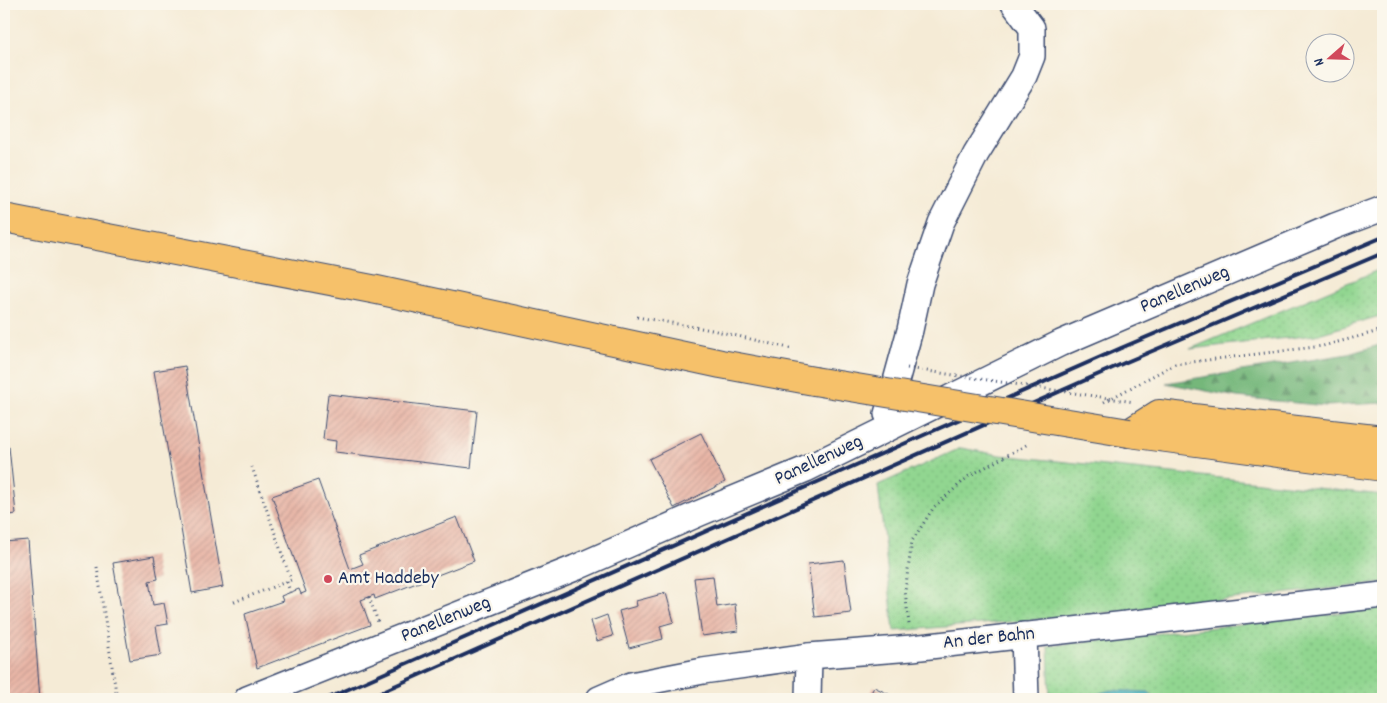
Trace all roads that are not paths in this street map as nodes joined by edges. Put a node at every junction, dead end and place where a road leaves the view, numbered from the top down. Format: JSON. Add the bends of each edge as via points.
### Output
{"nodes":[{"id":1,"x":1014,"y":4,"type":"edge"},
{"id":2,"x":1383,"y":208,"type":"edge"},
{"id":3,"x":4,"y":218,"type":"edge"},
{"id":4,"x":882,"y":431,"type":"junction"},
{"id":5,"x":1129,"y":433,"type":"junction"},
{"id":6,"x":1383,"y":440,"type":"edge"},
{"id":7,"x":1383,"y":467,"type":"edge"},
{"id":8,"x":1383,"y":595,"type":"edge"},
{"id":9,"x":1024,"y":635,"type":"junction"},
{"id":10,"x":809,"y":656,"type":"junction"},
{"id":11,"x":247,"y":699,"type":"edge"},
{"id":12,"x":599,"y":699,"type":"edge"},
{"id":13,"x":808,"y":699,"type":"edge"},
{"id":14,"x":1026,"y":699,"type":"edge"}],
"edges":[{"from":1,"to":4,"type":"street","via":[[1032,28],[1032,56],[1024,76],[976,154],[941,222],[920,284]]},
{"from":2,"to":4,"type":"street","name":"Panellenweg","via":[[1061,344]]},
{"from":3,"to":5,"type":"main road","bridge":true,"via":[[377,290],[703,360]]},
{"from":4,"to":11,"type":"street","name":"Panellenweg","via":[[806,469],[575,568]]},
{"from":5,"to":6,"type":"main road","via":[[1159,414]]},
{"from":5,"to":7,"type":"main road"},
{"from":8,"to":9,"type":"street","name":"An der Bahn"},
{"from":9,"to":10,"type":"street","name":"An der Bahn"},
{"from":9,"to":14,"type":"street"},
{"from":10,"to":12,"type":"street","name":"An der Bahn","via":[[631,685]]},
{"from":10,"to":13,"type":"street"}]}
